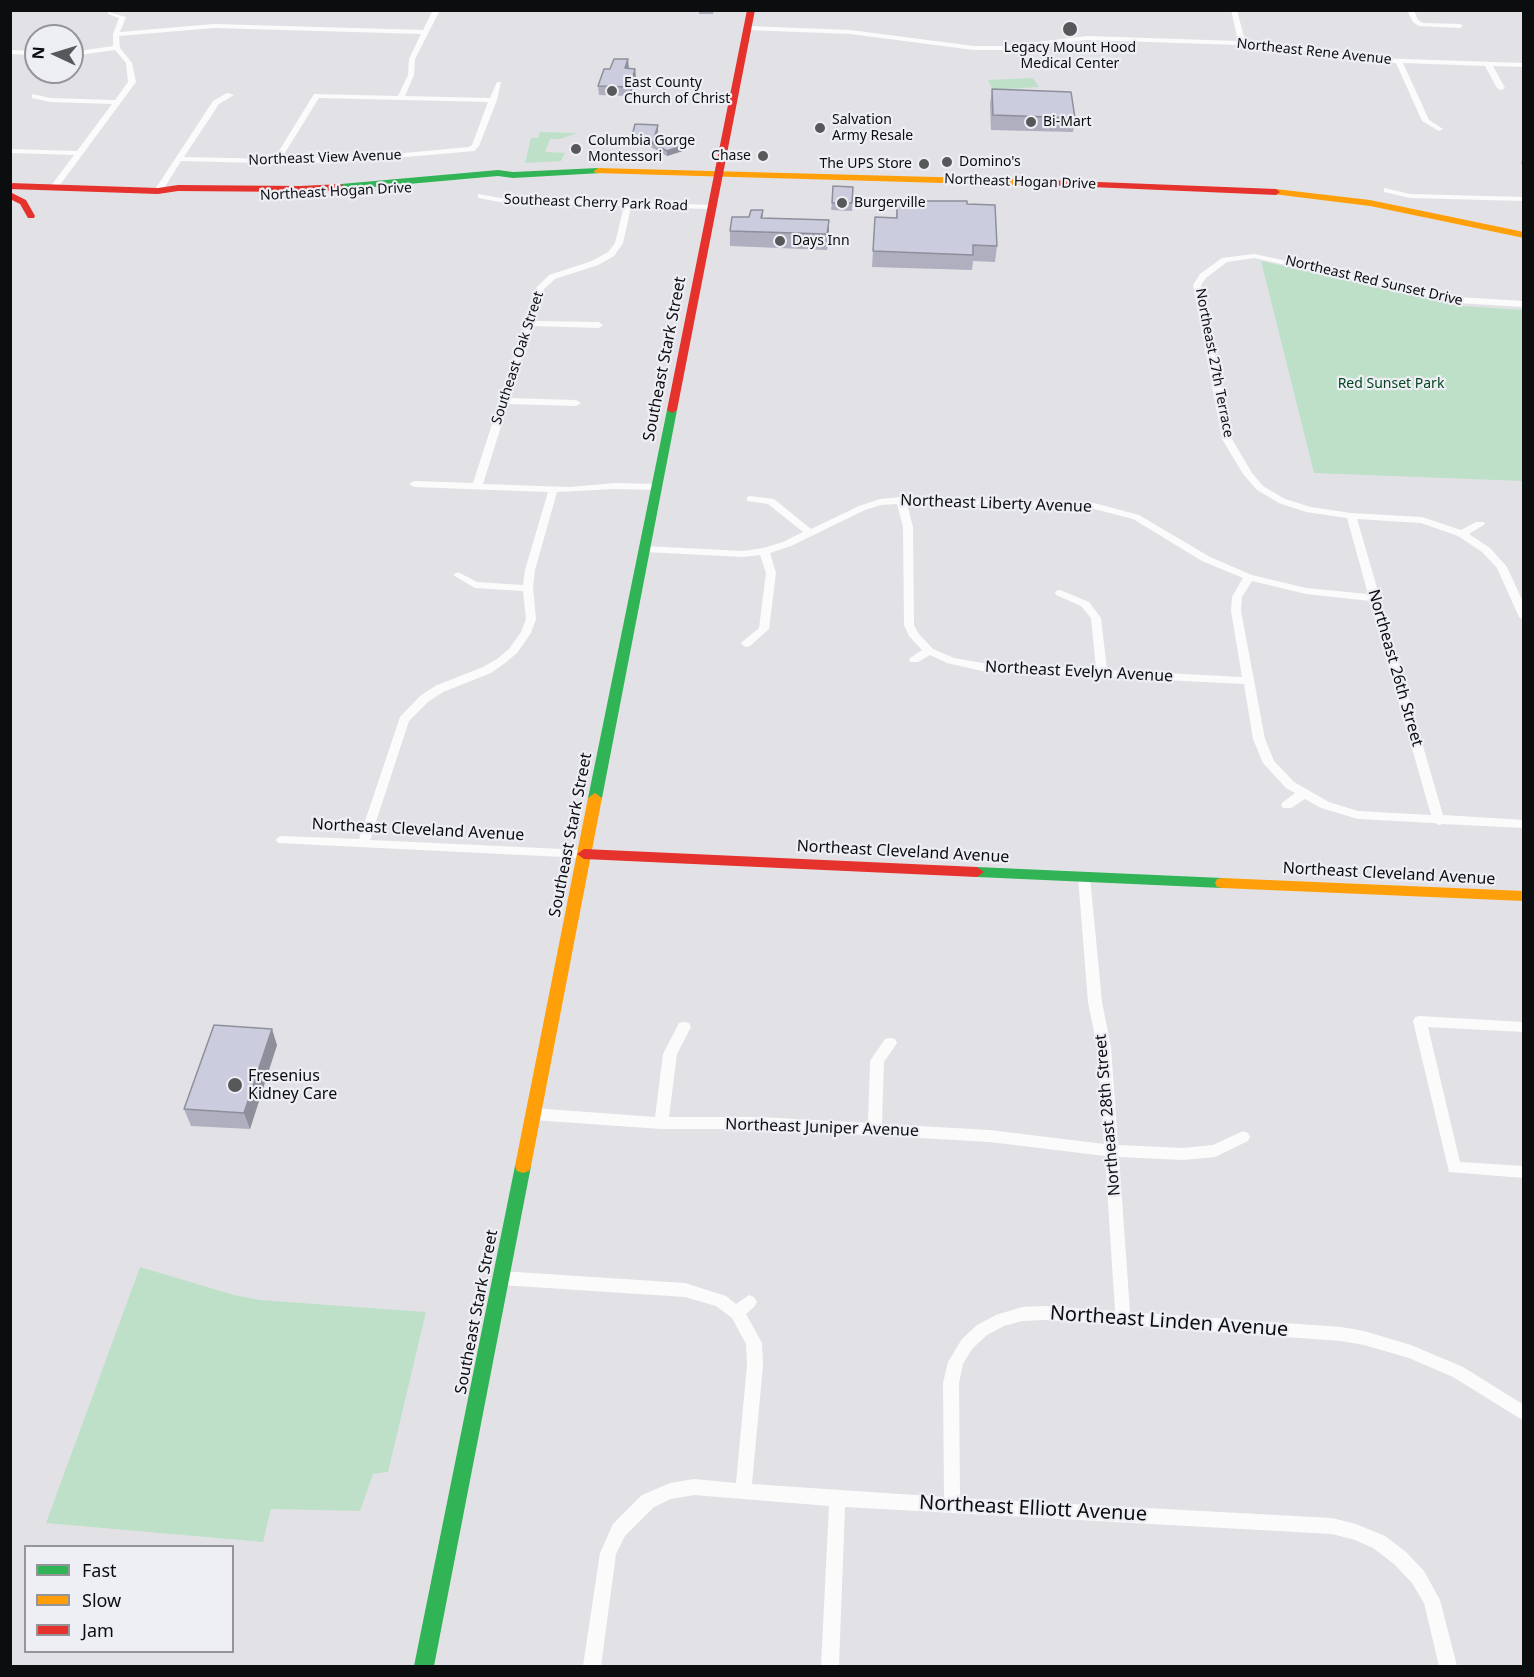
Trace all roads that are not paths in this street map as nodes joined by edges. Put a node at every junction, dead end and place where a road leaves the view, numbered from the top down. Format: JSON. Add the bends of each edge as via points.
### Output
{"nodes":[{"id":1,"x":438,"y":10,"type":"edge"},
{"id":2,"x":751,"y":10,"type":"edge"},
{"id":3,"x":1234,"y":10,"type":"edge"},
{"id":4,"x":1410,"y":10,"type":"edge"},
{"id":5,"x":110,"y":13,"type":"dead end"},
{"id":6,"x":1460,"y":26,"type":"dead end"},
{"id":7,"x":747,"y":28,"type":"junction"},
{"id":8,"x":426,"y":32,"type":"junction"},
{"id":9,"x":116,"y":34,"type":"junction"},
{"id":10,"x":1242,"y":43,"type":"junction"},
{"id":11,"x":117,"y":48,"type":"junction"},
{"id":12,"x":84,"y":52,"type":"edge"},
{"id":13,"x":1399,"y":61,"type":"junction"},
{"id":14,"x":1488,"y":64,"type":"junction"},
{"id":15,"x":1524,"y":65,"type":"edge"},
{"id":16,"x":499,"y":83,"type":"dead end"},
{"id":17,"x":1501,"y":88,"type":"dead end"},
{"id":18,"x":230,"y":95,"type":"dead end"},
{"id":19,"x":35,"y":96,"type":"dead end"},
{"id":20,"x":401,"y":97,"type":"junction"},
{"id":21,"x":493,"y":100,"type":"junction"},
{"id":22,"x":118,"y":102,"type":"junction"},
{"id":23,"x":1438,"y":129,"type":"dead end"},
{"id":24,"x":10,"y":151,"type":"edge"},
{"id":25,"x":80,"y":153,"type":"junction"},
{"id":26,"x":179,"y":159,"type":"junction"},
{"id":27,"x":276,"y":162,"type":"junction"},
{"id":28,"x":719,"y":173,"type":"junction"},
{"id":29,"x":10,"y":186,"type":"edge"},
{"id":30,"x":54,"y":188,"type":"junction"},
{"id":31,"x":1387,"y":190,"type":"dead end"},
{"id":32,"x":158,"y":191,"type":"junction"},
{"id":33,"x":10,"y":195,"type":"edge"},
{"id":34,"x":481,"y":196,"type":"dead end"},
{"id":35,"x":1524,"y":199,"type":"edge"},
{"id":36,"x":628,"y":204,"type":"junction"},
{"id":37,"x":712,"y":207,"type":"junction"},
{"id":38,"x":31,"y":216,"type":"dead end"},
{"id":39,"x":1524,"y":236,"type":"edge"},
{"id":40,"x":1225,"y":260,"type":"joint"},
{"id":41,"x":553,"y":267,"type":"dead end"},
{"id":42,"x":562,"y":272,"type":"junction"},
{"id":43,"x":1524,"y":304,"type":"edge"},
{"id":44,"x":529,"y":323,"type":"junction"},
{"id":45,"x":599,"y":325,"type":"dead end"},
{"id":46,"x":503,"y":401,"type":"junction"},
{"id":47,"x":576,"y":404,"type":"dead end"},
{"id":48,"x":414,"y":484,"type":"dead end"},
{"id":49,"x":477,"y":486,"type":"junction"},
{"id":50,"x":657,"y":487,"type":"junction"},
{"id":51,"x":553,"y":490,"type":"junction"},
{"id":52,"x":750,"y":499,"type":"dead end"},
{"id":53,"x":901,"y":501,"type":"junction"},
{"id":54,"x":1351,"y":516,"type":"junction"},
{"id":55,"x":1480,"y":524,"type":"dead end"},
{"id":56,"x":810,"y":533,"type":"junction"},
{"id":57,"x":1462,"y":534,"type":"junction"},
{"id":58,"x":645,"y":549,"type":"junction"},
{"id":59,"x":765,"y":551,"type":"junction"},
{"id":60,"x":458,"y":575,"type":"dead end"},
{"id":61,"x":1249,"y":577,"type":"junction"},
{"id":62,"x":528,"y":588,"type":"junction"},
{"id":63,"x":1059,"y":593,"type":"dead end"},
{"id":64,"x":1375,"y":598,"type":"junction"},
{"id":65,"x":1521,"y":605,"type":"edge"},
{"id":66,"x":1524,"y":617,"type":"edge"},
{"id":67,"x":746,"y":644,"type":"dead end"},
{"id":68,"x":929,"y":651,"type":"junction"},
{"id":69,"x":914,"y":660,"type":"dead end"},
{"id":70,"x":487,"y":670,"type":"junction"},
{"id":71,"x":1102,"y":672,"type":"junction"},
{"id":72,"x":499,"y":678,"type":"dead end"},
{"id":73,"x":1249,"y":681,"type":"junction"},
{"id":74,"x":1303,"y":794,"type":"junction"},
{"id":75,"x":1287,"y":805,"type":"dead end"},
{"id":76,"x":1439,"y":820,"type":"junction"},
{"id":77,"x":1524,"y":824,"type":"edge"},
{"id":78,"x":282,"y":840,"type":"dead end"},
{"id":79,"x":363,"y":844,"type":"junction"},
{"id":80,"x":584,"y":854,"type":"junction"},
{"id":81,"x":1084,"y":877,"type":"junction"},
{"id":82,"x":1524,"y":897,"type":"edge"},
{"id":83,"x":684,"y":1027,"type":"dead end"},
{"id":84,"x":1524,"y":1027,"type":"edge"},
{"id":85,"x":890,"y":1043,"type":"dead end"},
{"id":86,"x":533,"y":1114,"type":"junction"},
{"id":87,"x":661,"y":1123,"type":"junction"},
{"id":88,"x":875,"y":1129,"type":"junction"},
{"id":89,"x":1243,"y":1137,"type":"dead end"},
{"id":90,"x":1111,"y":1151,"type":"junction"},
{"id":91,"x":1524,"y":1172,"type":"edge"},
{"id":92,"x":501,"y":1278,"type":"junction"},
{"id":93,"x":1124,"y":1318,"type":"junction"},
{"id":94,"x":1524,"y":1414,"type":"edge"},
{"id":95,"x":743,"y":1489,"type":"junction"},
{"id":96,"x":837,"y":1499,"type":"junction"},
{"id":97,"x":952,"y":1504,"type":"junction"},
{"id":98,"x":424,"y":1666,"type":"edge"},
{"id":99,"x":592,"y":1666,"type":"edge"},
{"id":100,"x":830,"y":1666,"type":"edge"},
{"id":101,"x":1448,"y":1666,"type":"edge"}],
"edges":[{"from":1,"to":8,"type":"street"},
{"from":2,"to":7,"type":"main road","name":"Southeast Stark Street"},
{"from":3,"to":10,"type":"street"},
{"from":4,"to":6,"type":"street","via":[[1421,25]]},
{"from":5,"to":9,"type":"street","via":[[123,17]]},
{"from":7,"to":10,"type":"street","name":"Northeast Rene Avenue","via":[[850,32],[974,48],[1087,38]]},
{"from":7,"to":28,"type":"main road","name":"Southeast Stark Street"},
{"from":8,"to":9,"type":"street","via":[[222,26]]},
{"from":8,"to":20,"type":"street","via":[[412,59],[411,75]]},
{"from":9,"to":11,"type":"street"},
{"from":10,"to":13,"type":"street","name":"Northeast Rene Avenue"},
{"from":11,"to":12,"type":"street"},
{"from":11,"to":22,"type":"street","via":[[129,63],[132,82]]},
{"from":13,"to":14,"type":"street","name":"Northeast Rene Avenue"},
{"from":13,"to":23,"type":"street","via":[[1426,121]]},
{"from":14,"to":15,"type":"street","name":"Northeast Rene Avenue"},
{"from":14,"to":17,"type":"street"},
{"from":16,"to":21,"type":"street"},
{"from":18,"to":26,"type":"street","via":[[216,103]]},
{"from":19,"to":22,"type":"street"},
{"from":20,"to":21,"type":"street"},
{"from":20,"to":27,"type":"street","via":[[317,96]]},
{"from":21,"to":27,"type":"street","name":"Northeast View Avenue","via":[[471,149]]},
{"from":22,"to":25,"type":"street"},
{"from":24,"to":25,"type":"street"},
{"from":25,"to":30,"type":"street"},
{"from":26,"to":27,"type":"street","name":"Northeast View Avenue"},
{"from":26,"to":32,"type":"street"},
{"from":28,"to":32,"type":"main road","name":"Northeast Hogan Drive","via":[[607,171],[513,175],[317,195],[217,197]]},
{"from":28,"to":37,"type":"main road","name":"Southeast Stark Street"},
{"from":28,"to":39,"type":"main road","name":"Northeast Hogan Drive","via":[[1261,191],[1370,203]]},
{"from":29,"to":30,"type":"main road","name":"Northeast Hogan Drive"},
{"from":30,"to":32,"type":"main road","name":"Northeast Hogan Drive"},
{"from":31,"to":35,"type":"street","via":[[1410,195]]},
{"from":33,"to":38,"type":"main road","via":[[23,202]]},
{"from":34,"to":36,"type":"street","name":"Southeast Cherry Park Road"},
{"from":36,"to":37,"type":"street","name":"Southeast Cherry Park Road"},
{"from":36,"to":42,"type":"street","name":"Southeast Oak Street","via":[[616,248],[595,263]]},
{"from":37,"to":50,"type":"main road","name":"Southeast Stark Street"},
{"from":40,"to":43,"type":"street","name":"Northeast Red Sunset Drive","via":[[1265,257],[1458,300]]},
{"from":40,"to":54,"type":"street","name":"Northeast 27th Terrace","via":[[1203,276],[1198,289],[1227,438],[1260,488],[1309,510]]},
{"from":41,"to":42,"type":"street"},
{"from":42,"to":44,"type":"street","name":"Southeast Oak Street","via":[[540,288]]},
{"from":44,"to":45,"type":"street"},
{"from":44,"to":46,"type":"street","name":"Southeast Oak Street"},
{"from":46,"to":47,"type":"street"},
{"from":46,"to":49,"type":"street","name":"Southeast Oak Street"},
{"from":48,"to":49,"type":"street"},
{"from":49,"to":51,"type":"street"},
{"from":50,"to":51,"type":"street"},
{"from":50,"to":58,"type":"main road","name":"Southeast Stark Street"},
{"from":51,"to":62,"type":"street"},
{"from":52,"to":56,"type":"street","via":[[771,501]]},
{"from":53,"to":56,"type":"street","name":"Northeast Liberty Avenue","via":[[862,508]]},
{"from":53,"to":61,"type":"street","name":"Northeast Liberty Avenue","via":[[1109,508],[1136,517],[1206,559]]},
{"from":53,"to":68,"type":"street","via":[[908,527],[909,625]]},
{"from":54,"to":57,"type":"street","name":"Northeast 27th Terrace","via":[[1422,520]]},
{"from":54,"to":64,"type":"street","name":"Northeast 26th Street"},
{"from":55,"to":57,"type":"street"},
{"from":56,"to":59,"type":"street","name":"Northeast Liberty Avenue"},
{"from":57,"to":65,"type":"street","name":"Northeast 27th Terrace","via":[[1495,558]]},
{"from":58,"to":59,"type":"street","name":"Northeast Liberty Avenue","via":[[743,554]]},
{"from":58,"to":80,"type":"main road","name":"Southeast Stark Street"},
{"from":59,"to":67,"type":"street","via":[[771,573],[764,628]]},
{"from":60,"to":62,"type":"street","via":[[475,585]]},
{"from":61,"to":64,"type":"street","name":"Northeast Liberty Avenue","via":[[1306,591]]},
{"from":61,"to":73,"type":"street","via":[[1237,597],[1236,611]]},
{"from":62,"to":70,"type":"street","via":[[531,619],[526,633],[513,651]]},
{"from":63,"to":71,"type":"street","via":[[1085,604],[1096,618]]},
{"from":64,"to":76,"type":"street","name":"Northeast 26th Street"},
{"from":65,"to":66,"type":"street","name":"Northeast 27th Terrace"},
{"from":68,"to":69,"type":"street"},
{"from":68,"to":71,"type":"street","name":"Northeast Evelyn Avenue","via":[[951,661],[982,667]]},
{"from":70,"to":72,"type":"street"},
{"from":70,"to":79,"type":"street","via":[[439,689],[404,720]]},
{"from":71,"to":73,"type":"street","name":"Northeast Evelyn Avenue"},
{"from":73,"to":74,"type":"street","via":[[1263,751],[1278,774]]},
{"from":74,"to":75,"type":"street"},
{"from":74,"to":76,"type":"street","via":[[1358,815]]},
{"from":76,"to":77,"type":"street"},
{"from":78,"to":79,"type":"street","name":"Northeast Cleveland Avenue"},
{"from":79,"to":80,"type":"street","name":"Northeast Cleveland Avenue"},
{"from":80,"to":81,"type":"main road","name":"Northeast Cleveland Avenue"},
{"from":80,"to":86,"type":"main road","name":"Southeast Stark Street"},
{"from":81,"to":82,"type":"main road","name":"Northeast Cleveland Avenue"},
{"from":81,"to":90,"type":"street","name":"Northeast 28th Street","via":[[1095,1002],[1104,1047]]},
{"from":83,"to":87,"type":"street","via":[[670,1054]]},
{"from":84,"to":91,"type":"street","via":[[1420,1021],[1454,1168]]},
{"from":85,"to":88,"type":"street","via":[[877,1061]]},
{"from":86,"to":87,"type":"street","name":"Northeast Juniper Avenue"},
{"from":86,"to":92,"type":"main road","name":"Southeast Stark Street"},
{"from":87,"to":88,"type":"street","name":"Northeast Juniper Avenue"},
{"from":88,"to":90,"type":"street","name":"Northeast Juniper Avenue","via":[[990,1136]]},
{"from":89,"to":90,"type":"street","name":"Northeast Juniper Avenue","via":[[1215,1151]]},
{"from":90,"to":93,"type":"street","name":"Northeast 28th Street"},
{"from":92,"to":95,"type":"street","via":[[684,1290],[743,1307],[754,1344],[755,1365]]},
{"from":92,"to":98,"type":"main road","name":"Southeast Stark Street"},
{"from":93,"to":94,"type":"street","name":"Northeast Linden Avenue","via":[[1364,1338],[1458,1371]]},
{"from":93,"to":97,"type":"street","name":"Northeast Linden Avenue","via":[[1022,1314],[982,1330],[967,1344],[956,1362],[951,1383]]},
{"from":95,"to":96,"type":"street","name":"Northeast Elliott Avenue"},
{"from":95,"to":99,"type":"street","name":"Northeast Elliott Avenue","via":[[694,1487],[670,1491],[648,1501],[620,1530],[607,1562]]},
{"from":96,"to":97,"type":"street","name":"Northeast Elliott Avenue"},
{"from":96,"to":100,"type":"street"},
{"from":97,"to":101,"type":"street","name":"Northeast Elliott Avenue","via":[[1332,1526],[1356,1532],[1379,1542],[1418,1577],[1432,1600]]}]}
